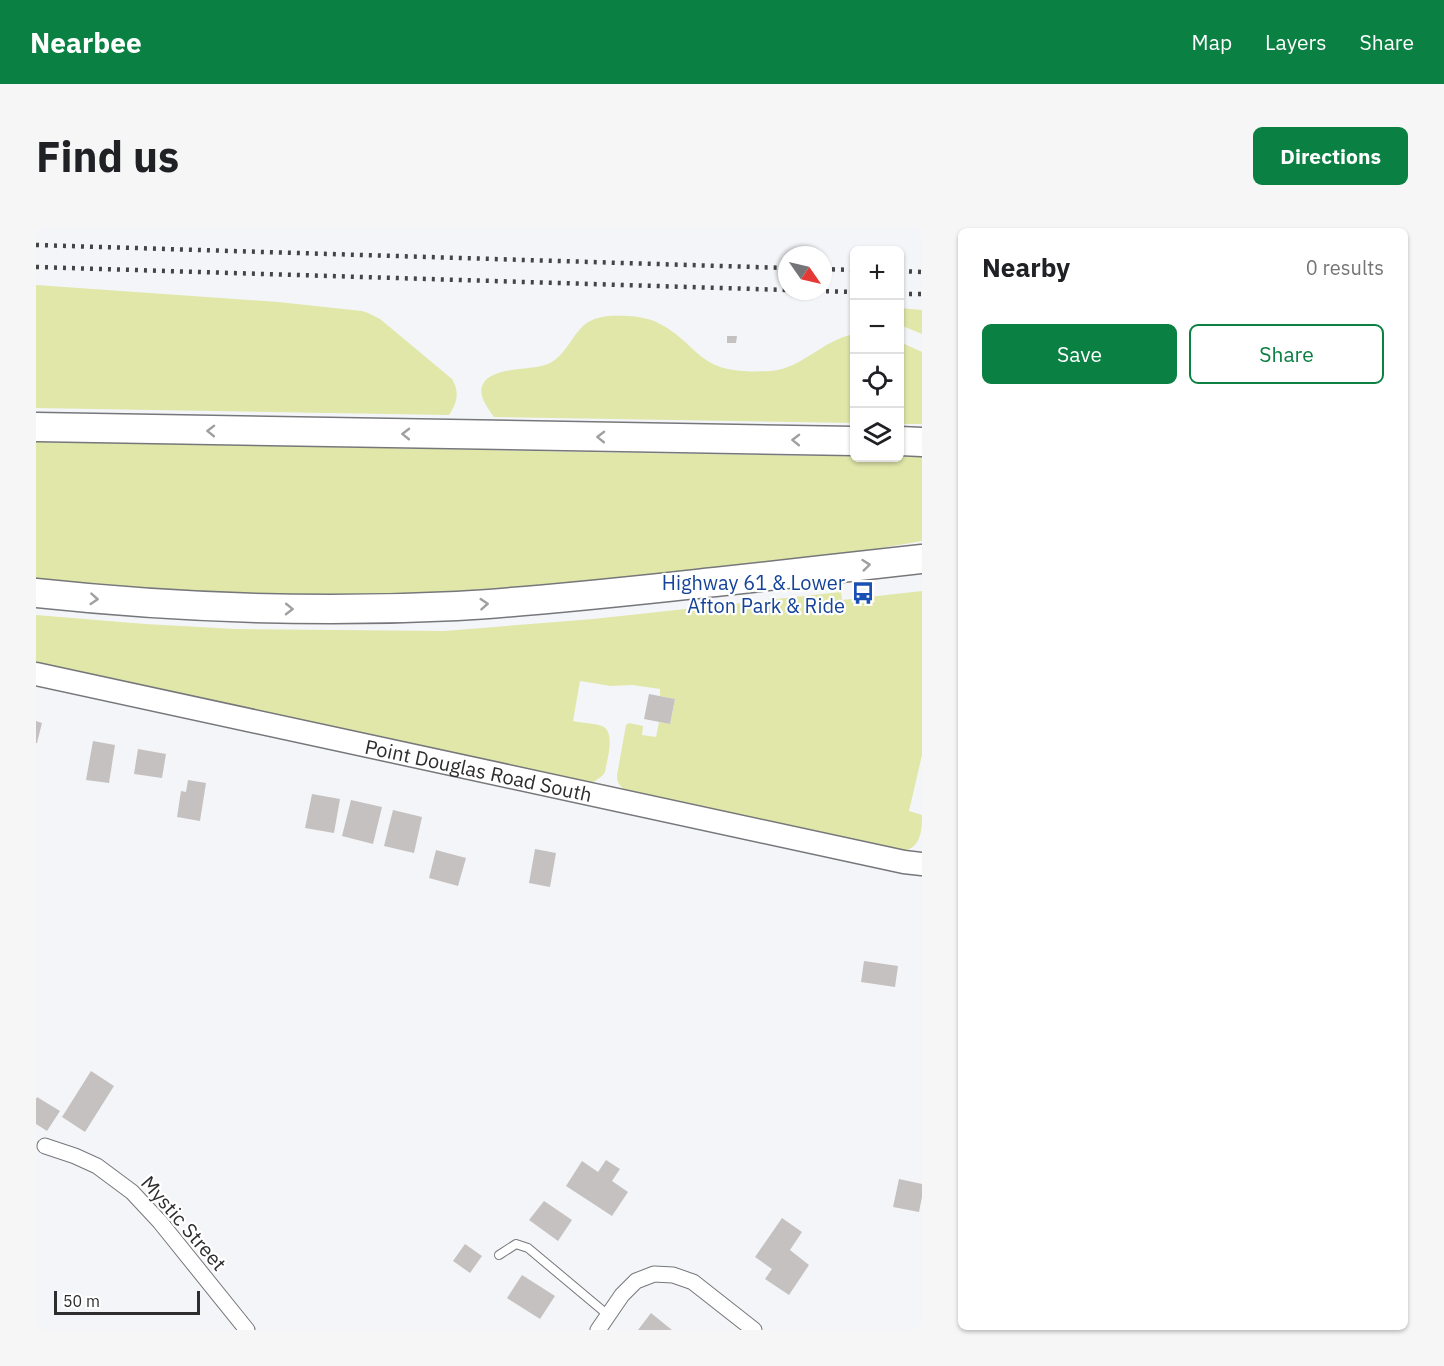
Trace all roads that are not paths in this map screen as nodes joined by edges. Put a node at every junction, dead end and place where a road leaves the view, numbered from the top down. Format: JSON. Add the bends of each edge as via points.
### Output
{"nodes":[{"id":1,"x":36,"y":427,"type":"edge"},
{"id":2,"x":850,"y":441,"type":"edge"},
{"id":3,"x":904,"y":441,"type":"edge"},
{"id":4,"x":922,"y":441,"type":"edge"},
{"id":5,"x":922,"y":559,"type":"edge"},
{"id":6,"x":36,"y":593,"type":"edge"},
{"id":7,"x":36,"y":674,"type":"edge"},
{"id":8,"x":922,"y":864,"type":"edge"},
{"id":9,"x":45,"y":1146,"type":"dead end"},
{"id":10,"x":499,"y":1255,"type":"dead end"},
{"id":11,"x":608,"y":1315,"type":"junction"},
{"id":12,"x":247,"y":1330,"type":"edge"},
{"id":13,"x":598,"y":1330,"type":"edge"},
{"id":14,"x":754,"y":1330,"type":"edge"}],
"edges":[{"from":2,"to":1,"type":"highway","one_way":true},
{"from":3,"to":4,"type":"highway"},
{"from":6,"to":5,"type":"highway","one_way":true,"via":[[215,607],[427,607],[610,593]]},
{"from":7,"to":8,"type":"street","name":"Point Douglas Road South"},
{"from":9,"to":12,"type":"street","name":"Mystic Street","via":[[97,1166],[132,1192]]},
{"from":10,"to":11,"type":"lane","via":[[516,1244],[528,1248]]},
{"from":11,"to":13,"type":"street"},
{"from":11,"to":14,"type":"street","via":[[636,1281],[654,1274],[673,1275],[693,1282]]}]}
